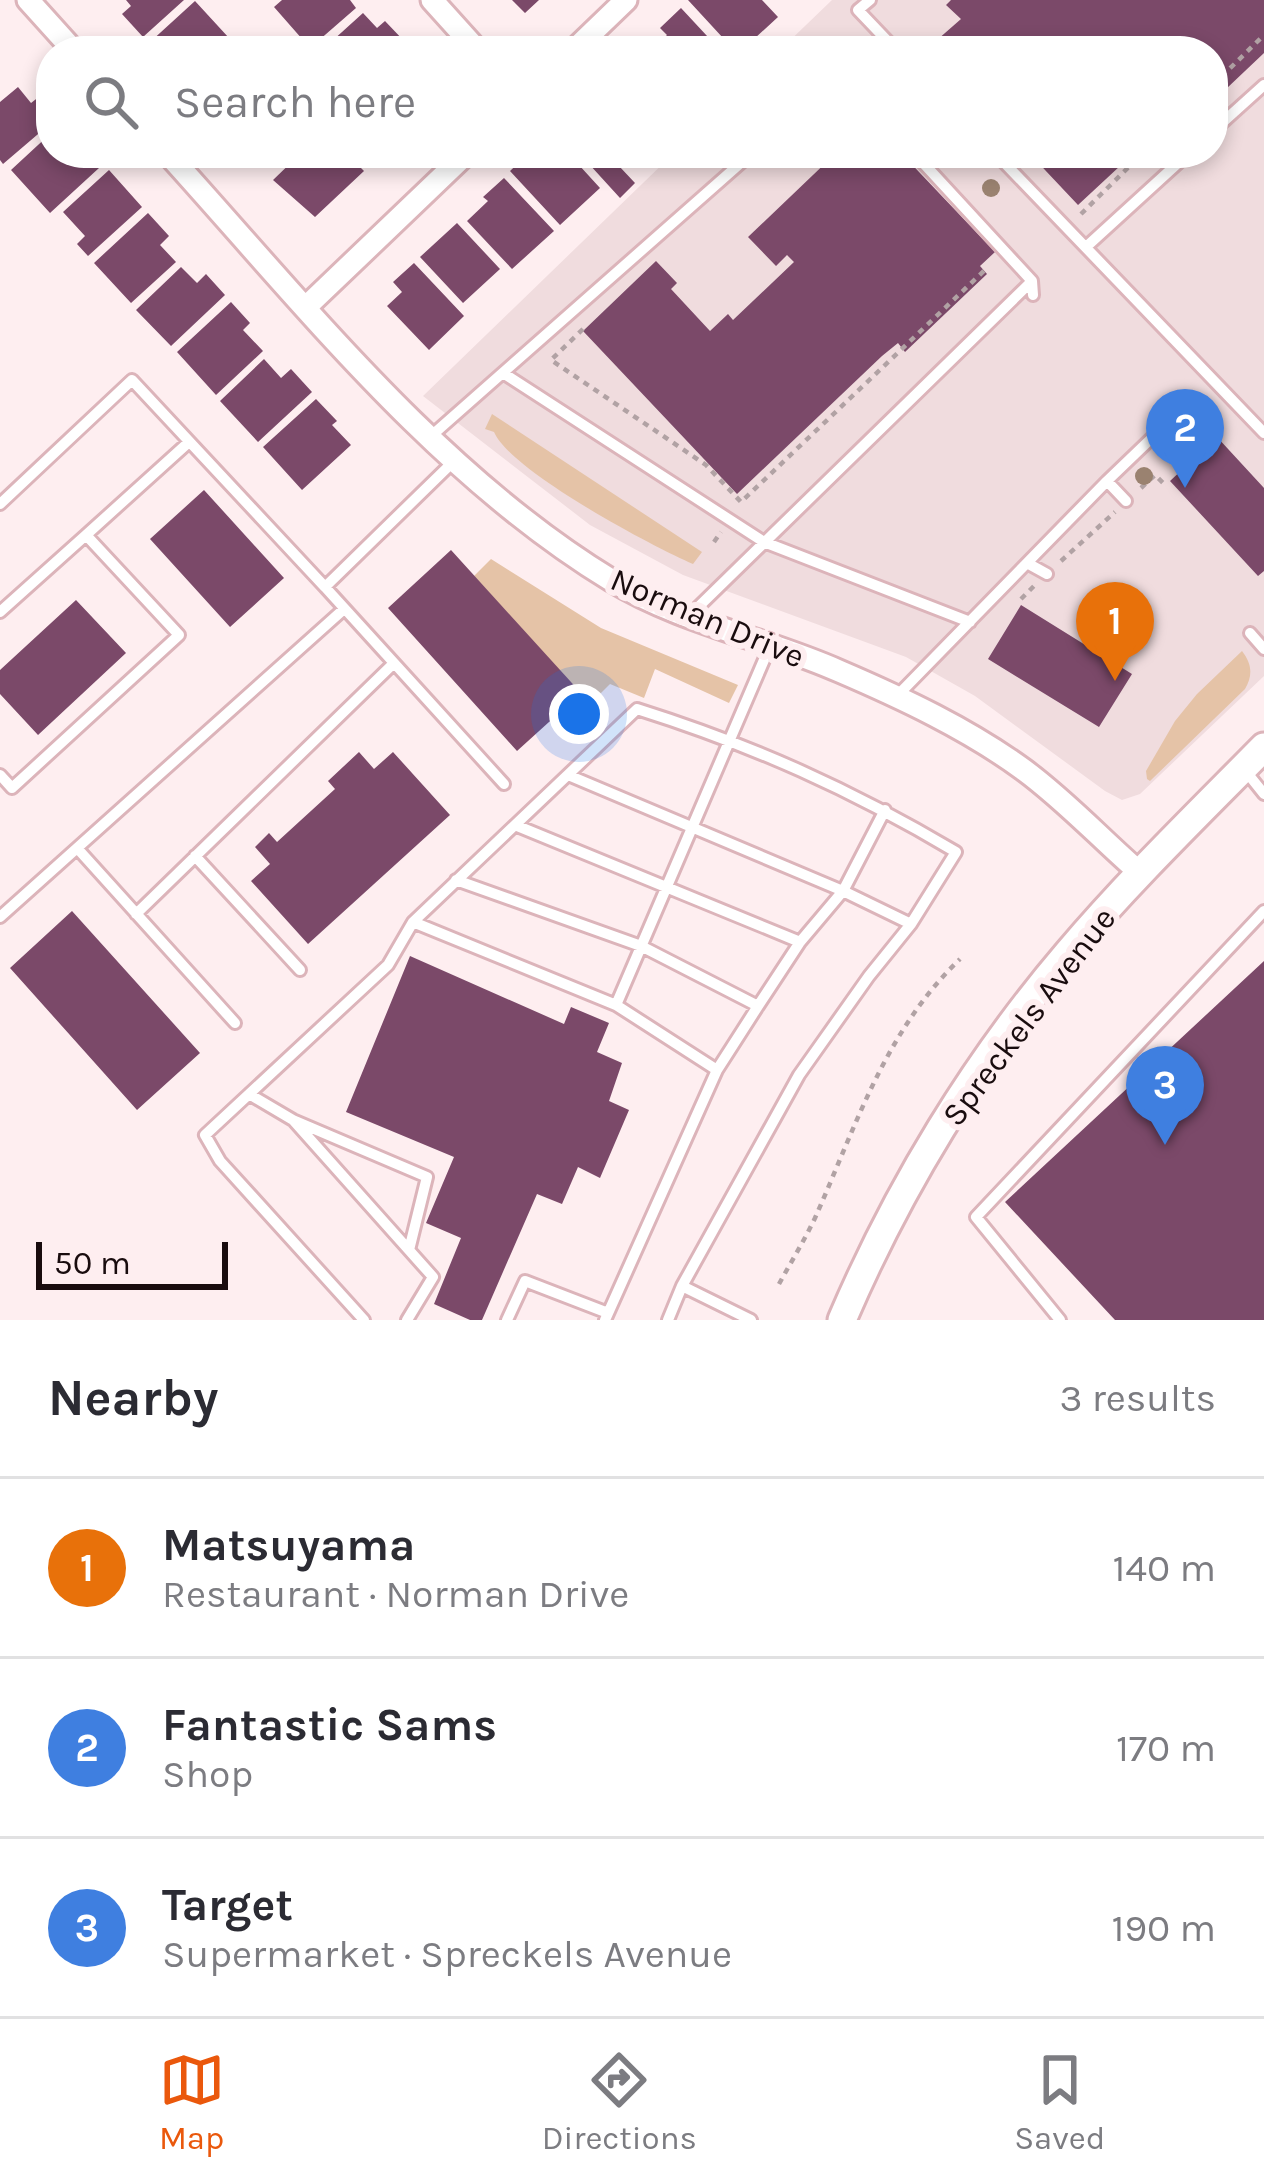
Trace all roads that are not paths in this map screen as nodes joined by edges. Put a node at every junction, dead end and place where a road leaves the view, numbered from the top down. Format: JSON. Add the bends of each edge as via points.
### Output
{"nodes":[{"id":1,"x":28,"y":0,"type":"edge"},
{"id":2,"x":431,"y":0,"type":"edge"},
{"id":3,"x":626,"y":0,"type":"edge"},
{"id":4,"x":870,"y":0,"type":"edge"},
{"id":5,"x":60,"y":36,"type":"edge"},
{"id":6,"x":464,"y":36,"type":"edge"},
{"id":7,"x":589,"y":36,"type":"edge"},
{"id":8,"x":883,"y":36,"type":"edge"},
{"id":9,"x":1264,"y":85,"type":"edge"},
{"id":10,"x":1228,"y":117,"type":"edge"},
{"id":11,"x":180,"y":168,"type":"edge"},
{"id":12,"x":451,"y":168,"type":"edge"},
{"id":13,"x":735,"y":168,"type":"edge"},
{"id":14,"x":928,"y":168,"type":"edge"},
{"id":15,"x":1010,"y":168,"type":"edge"},
{"id":16,"x":1173,"y":168,"type":"edge"},
{"id":17,"x":1086,"y":247,"type":"junction"},
{"id":18,"x":1032,"y":280,"type":"junction"},
{"id":19,"x":1033,"y":295,"type":"dead end"},
{"id":20,"x":306,"y":307,"type":"junction"},
{"id":21,"x":503,"y":374,"type":"junction"},
{"id":22,"x":1158,"y":432,"type":"dead end"},
{"id":23,"x":1264,"y":433,"type":"edge"},
{"id":24,"x":430,"y":437,"type":"junction"},
{"id":25,"x":189,"y":442,"type":"junction"},
{"id":26,"x":453,"y":462,"type":"junction"},
{"id":27,"x":1107,"y":481,"type":"junction"},
{"id":28,"x":1126,"y":501,"type":"road end"},
{"id":29,"x":0,"y":504,"type":"edge"},
{"id":30,"x":86,"y":535,"type":"junction"},
{"id":31,"x":764,"y":542,"type":"junction"},
{"id":32,"x":1027,"y":563,"type":"junction"},
{"id":33,"x":1047,"y":574,"type":"road end"},
{"id":34,"x":325,"y":587,"type":"junction"},
{"id":35,"x":344,"y":608,"type":"junction"},
{"id":36,"x":0,"y":612,"type":"edge"},
{"id":37,"x":688,"y":616,"type":"junction"},
{"id":38,"x":970,"y":622,"type":"junction"},
{"id":39,"x":1250,"y":633,"type":"dead end"},
{"id":40,"x":770,"y":646,"type":"junction"},
{"id":41,"x":1264,"y":649,"type":"edge"},
{"id":42,"x":394,"y":664,"type":"junction"},
{"id":43,"x":896,"y":698,"type":"junction"},
{"id":44,"x":730,"y":739,"type":"junction"},
{"id":45,"x":1264,"y":747,"type":"edge"},
{"id":46,"x":1243,"y":768,"type":"junction"},
{"id":47,"x":0,"y":775,"type":"edge"},
{"id":48,"x":568,"y":775,"type":"junction"},
{"id":49,"x":504,"y":784,"type":"dead end"},
{"id":50,"x":1264,"y":794,"type":"edge"},
{"id":51,"x":885,"y":810,"type":"junction"},
{"id":52,"x":514,"y":825,"type":"junction"},
{"id":53,"x":692,"y":826,"type":"junction"},
{"id":54,"x":77,"y":848,"type":"junction"},
{"id":55,"x":195,"y":856,"type":"junction"},
{"id":56,"x":1139,"y":872,"type":"junction"},
{"id":57,"x":456,"y":880,"type":"junction"},
{"id":58,"x":667,"y":885,"type":"junction"},
{"id":59,"x":843,"y":891,"type":"junction"},
{"id":60,"x":1264,"y":911,"type":"edge"},
{"id":61,"x":136,"y":914,"type":"junction"},
{"id":62,"x":0,"y":917,"type":"edge"},
{"id":63,"x":413,"y":922,"type":"junction"},
{"id":64,"x":911,"y":924,"type":"junction"},
{"id":65,"x":800,"y":942,"type":"junction"},
{"id":66,"x":641,"y":946,"type":"junction"},
{"id":67,"x":300,"y":970,"type":"dead end"},
{"id":68,"x":616,"y":1005,"type":"junction"},
{"id":69,"x":758,"y":1006,"type":"junction"},
{"id":70,"x":235,"y":1023,"type":"dead end"},
{"id":71,"x":717,"y":1070,"type":"junction"},
{"id":72,"x":249,"y":1094,"type":"junction"},
{"id":73,"x":292,"y":1120,"type":"junction"},
{"id":74,"x":409,"y":1250,"type":"junction"},
{"id":75,"x":682,"y":1286,"type":"junction"},
{"id":76,"x":606,"y":1316,"type":"edge"},
{"id":77,"x":364,"y":1320,"type":"edge"},
{"id":78,"x":407,"y":1320,"type":"edge"},
{"id":79,"x":507,"y":1320,"type":"edge"},
{"id":80,"x":668,"y":1320,"type":"edge"},
{"id":81,"x":751,"y":1320,"type":"edge"},
{"id":82,"x":842,"y":1320,"type":"edge"},
{"id":83,"x":1060,"y":1320,"type":"edge"}],
"edges":[{"from":1,"to":5,"type":"street"},
{"from":2,"to":6,"type":"street"},
{"from":3,"to":7,"type":"street"},
{"from":4,"to":8,"type":"lane","via":[[858,10]]},
{"from":9,"to":10,"type":"lane"},
{"from":11,"to":20,"type":"street","name":"Norman Drive"},
{"from":12,"to":20,"type":"street"},
{"from":13,"to":21,"type":"lane"},
{"from":14,"to":18,"type":"lane"},
{"from":15,"to":17,"type":"lane"},
{"from":16,"to":17,"type":"lane"},
{"from":17,"to":23,"type":"lane"},
{"from":18,"to":19,"type":"lane"},
{"from":18,"to":31,"type":"lane"},
{"from":20,"to":24,"type":"street","name":"Norman Drive"},
{"from":21,"to":24,"type":"lane"},
{"from":21,"to":31,"type":"lane"},
{"from":22,"to":27,"type":"lane"},
{"from":24,"to":26,"type":"street","name":"Norman Drive"},
{"from":25,"to":29,"type":"lane","via":[[132,380]]},
{"from":25,"to":30,"type":"lane"},
{"from":25,"to":34,"type":"lane"},
{"from":26,"to":34,"type":"lane"},
{"from":26,"to":37,"type":"street","name":"Norman Drive","via":[[524,523],[615,583]]},
{"from":27,"to":28,"type":"lane"},
{"from":27,"to":32,"type":"lane"},
{"from":30,"to":36,"type":"lane"},
{"from":30,"to":47,"type":"lane","via":[[179,635],[12,788]]},
{"from":31,"to":37,"type":"lane"},
{"from":31,"to":38,"type":"lane"},
{"from":32,"to":33,"type":"lane"},
{"from":32,"to":38,"type":"lane"},
{"from":34,"to":35,"type":"lane"},
{"from":35,"to":42,"type":"lane"},
{"from":35,"to":54,"type":"lane"},
{"from":37,"to":40,"type":"street","name":"Norman Drive"},
{"from":38,"to":43,"type":"lane"},
{"from":39,"to":41,"type":"lane"},
{"from":40,"to":43,"type":"street","name":"Norman Drive"},
{"from":40,"to":44,"type":"lane"},
{"from":42,"to":49,"type":"lane"},
{"from":42,"to":55,"type":"lane"},
{"from":43,"to":56,"type":"street","name":"Norman Drive","via":[[1024,770]]},
{"from":44,"to":48,"type":"lane","via":[[637,710]]},
{"from":44,"to":51,"type":"lane"},
{"from":44,"to":53,"type":"lane"},
{"from":45,"to":46,"type":"street","name":"Spreckels Avenue"},
{"from":46,"to":50,"type":"lane"},
{"from":46,"to":56,"type":"street","name":"Spreckels Avenue"},
{"from":48,"to":52,"type":"lane"},
{"from":48,"to":53,"type":"lane"},
{"from":51,"to":59,"type":"lane"},
{"from":51,"to":64,"type":"lane","via":[[956,852]]},
{"from":52,"to":57,"type":"lane"},
{"from":52,"to":58,"type":"lane"},
{"from":53,"to":58,"type":"lane"},
{"from":53,"to":59,"type":"lane"},
{"from":54,"to":61,"type":"lane"},
{"from":54,"to":62,"type":"lane"},
{"from":55,"to":61,"type":"lane"},
{"from":55,"to":67,"type":"lane"},
{"from":56,"to":82,"type":"street","name":"Spreckels Avenue","via":[[982,1066],[908,1184]]},
{"from":57,"to":63,"type":"lane"},
{"from":57,"to":66,"type":"lane"},
{"from":58,"to":65,"type":"lane"},
{"from":58,"to":66,"type":"lane"},
{"from":59,"to":64,"type":"lane"},
{"from":59,"to":65,"type":"lane"},
{"from":60,"to":83,"type":"lane","via":[[976,1216]]},
{"from":61,"to":70,"type":"lane"},
{"from":63,"to":68,"type":"lane"},
{"from":63,"to":72,"type":"lane","via":[[388,965]]},
{"from":64,"to":75,"type":"lane","via":[[799,1075]]},
{"from":65,"to":69,"type":"lane"},
{"from":66,"to":68,"type":"lane"},
{"from":66,"to":69,"type":"lane"},
{"from":68,"to":71,"type":"lane"},
{"from":69,"to":71,"type":"lane"},
{"from":71,"to":76,"type":"lane"},
{"from":72,"to":73,"type":"lane"},
{"from":72,"to":77,"type":"lane","via":[[205,1135]]},
{"from":73,"to":74,"type":"lane"},
{"from":73,"to":74,"type":"lane","via":[[428,1177]]},
{"from":74,"to":78,"type":"lane","via":[[433,1277]]},
{"from":75,"to":80,"type":"lane"},
{"from":75,"to":81,"type":"lane"},
{"from":76,"to":79,"type":"lane","via":[[525,1281]]}]}
